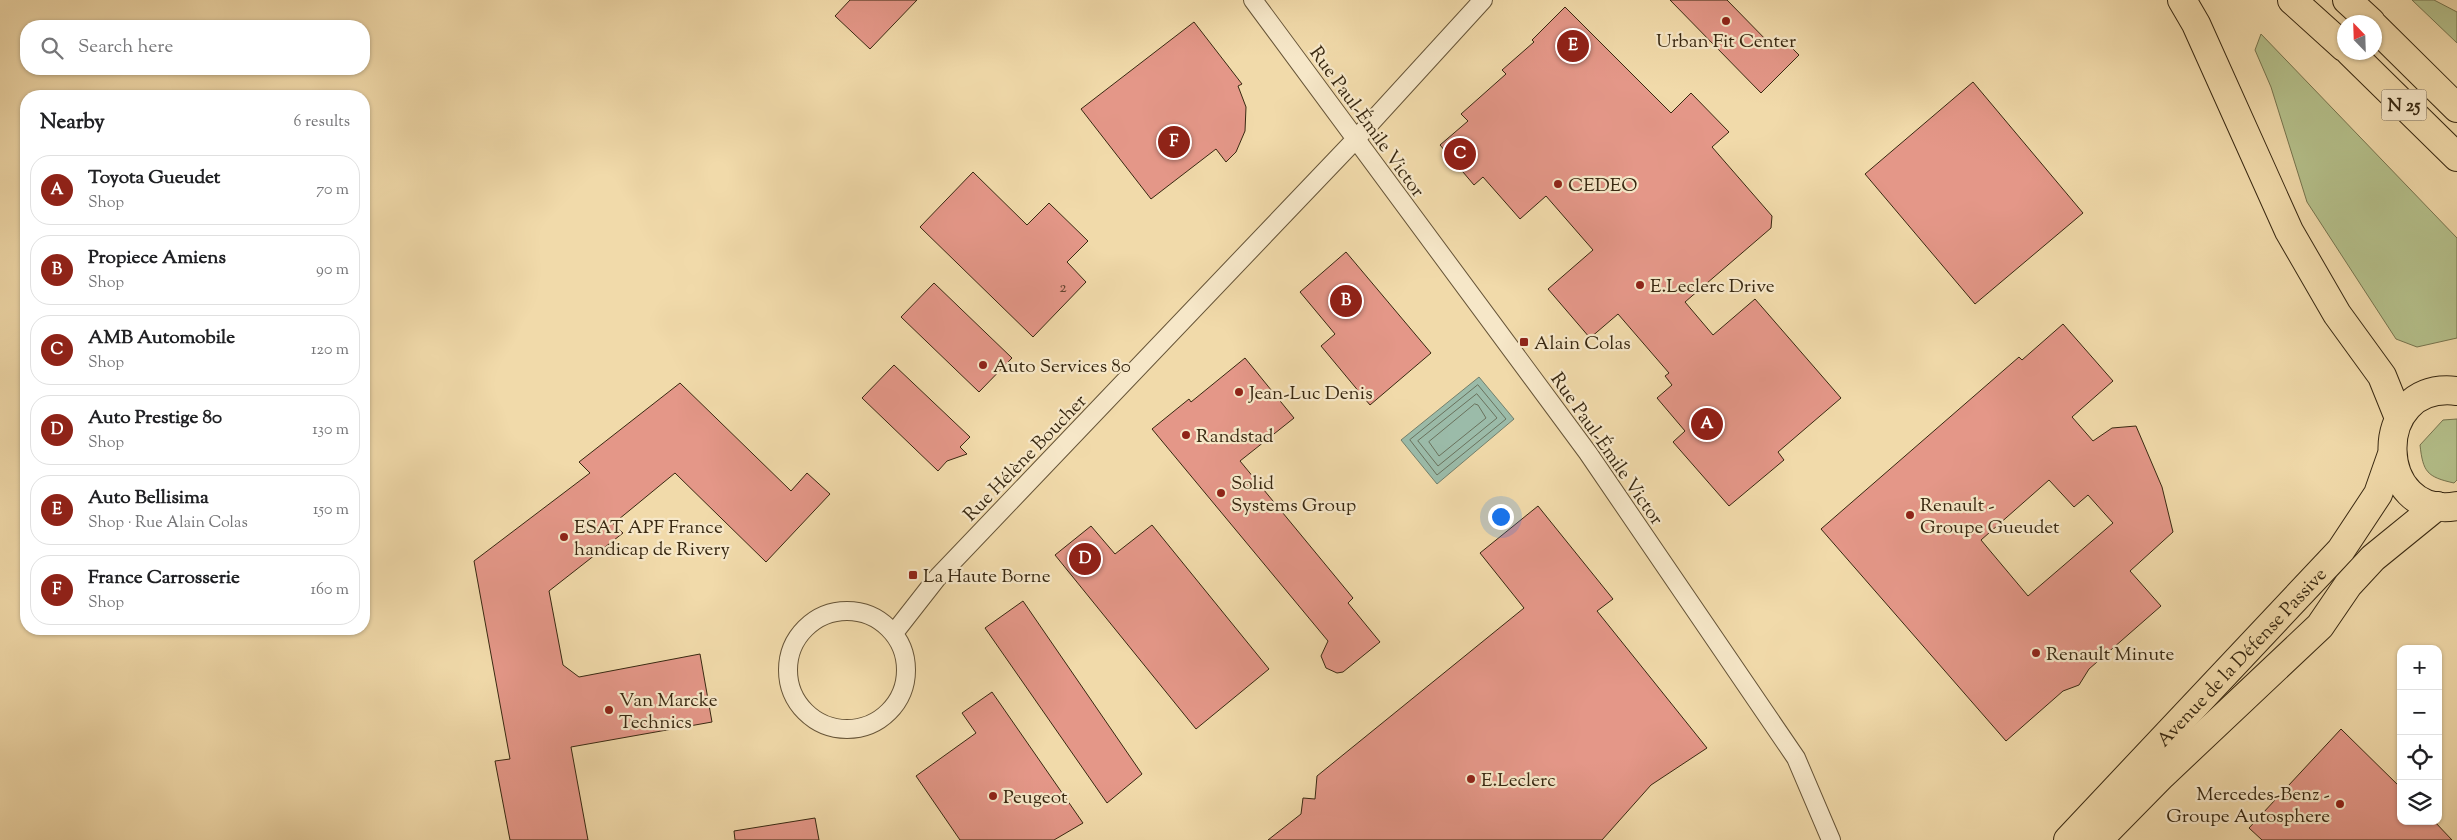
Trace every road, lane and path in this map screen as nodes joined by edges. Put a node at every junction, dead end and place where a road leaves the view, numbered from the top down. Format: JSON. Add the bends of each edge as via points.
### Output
{"nodes":[{"id":1,"x":1253,"y":0,"type":"edge"},
{"id":2,"x":1484,"y":0,"type":"edge"},
{"id":3,"x":2182,"y":0,"type":"edge"},
{"id":4,"x":2292,"y":0,"type":"edge"},
{"id":5,"x":2347,"y":0,"type":"edge"},
{"id":6,"x":2363,"y":15,"type":"edge"},
{"id":7,"x":2382,"y":34,"type":"edge"},
{"id":8,"x":2337,"y":41,"type":"edge"},
{"id":9,"x":2358,"y":60,"type":"edge"},
{"id":10,"x":2457,"y":108,"type":"edge"},
{"id":11,"x":1355,"y":140,"type":"junction"},
{"id":12,"x":2457,"y":157,"type":"edge"},
{"id":13,"x":2454,"y":389,"type":"edge"},
{"id":14,"x":2399,"y":418,"type":"junction"},
{"id":15,"x":2391,"y":457,"type":"junction"},
{"id":16,"x":2447,"y":506,"type":"edge"},
{"id":17,"x":894,"y":633,"type":"junction"},
{"id":18,"x":1831,"y":840,"type":"edge"},
{"id":19,"x":2068,"y":840,"type":"edge"},
{"id":20,"x":2098,"y":840,"type":"edge"}],
"edges":[{"from":1,"to":11,"type":"street","name":"Rue Paul-Émile Victor"},
{"from":2,"to":11,"type":"street","name":"Rue Hélène Boucher"},
{"from":3,"to":14,"type":"main road","via":[[2196,24],[2289,231],[2337,314],[2382,376]]},
{"from":4,"to":8,"type":"main road"},
{"from":5,"to":6,"type":"main road"},
{"from":7,"to":10,"type":"main road","number":"N 25"},
{"from":9,"to":12,"type":"main road","number":"N 25"},
{"from":11,"to":17,"type":"street","name":"Rue Hélène Boucher","via":[[937,578]]},
{"from":11,"to":18,"type":"street","name":"Rue Paul-Émile Victor","via":[[1588,454],[1796,758]]},
{"from":13,"to":14,"type":"main road","via":[[2429,393],[2412,403]]},
{"from":14,"to":15,"type":"main road","name":"Avenue de la Défense Passive","via":[[2392,437]]},
{"from":15,"to":16,"type":"main road","via":[[2402,483],[2423,501]]},
{"from":15,"to":19,"type":"main road","name":"Avenue de la Défense Passive","via":[[2378,494],[2341,550]]},
{"from":16,"to":20,"type":"main road","name":"Avenue de la Défense Passive","via":[[2373,558],[2348,585],[2320,626]]},
{"from":17,"to":17,"type":"street","via":[[881,620],[864,612],[845,610],[827,614],[810,623],[797,637],[787,672],[792,692],[802,709],[818,722],[837,729],[858,728],[877,722],[893,708],[903,691],[907,671],[904,651]]}]}
